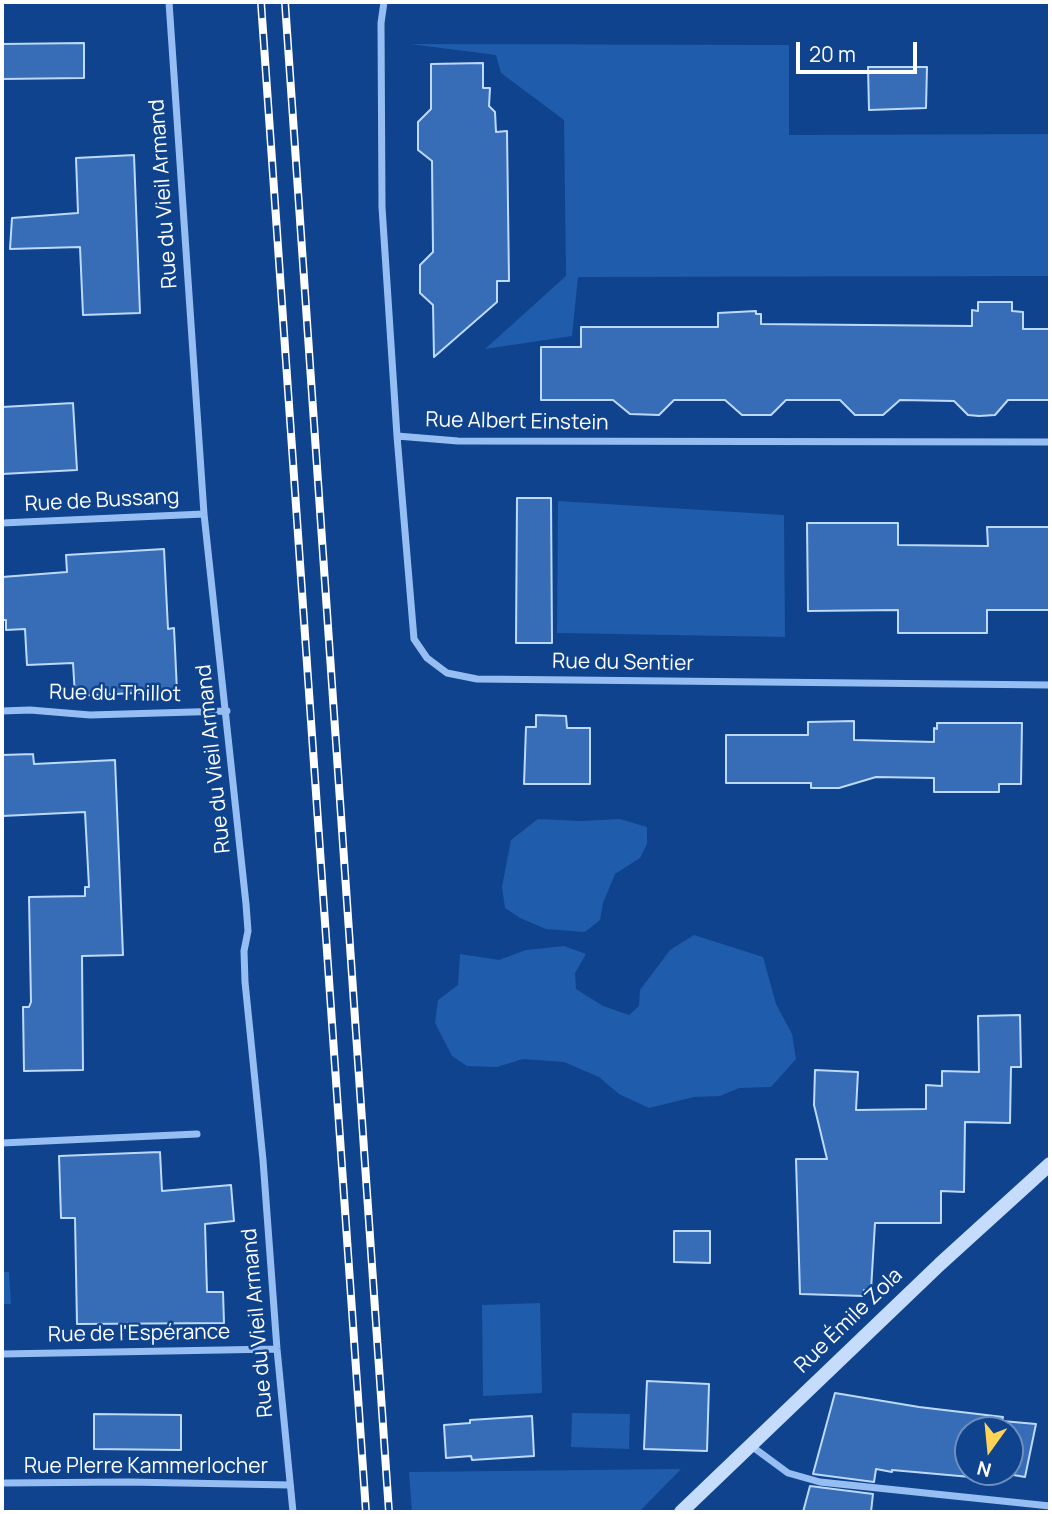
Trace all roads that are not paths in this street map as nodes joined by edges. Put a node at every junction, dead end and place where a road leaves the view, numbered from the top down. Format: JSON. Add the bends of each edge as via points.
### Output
{"nodes":[{"id":1,"x":169,"y":2,"type":"edge"},
{"id":2,"x":384,"y":2,"type":"edge"},
{"id":3,"x":397,"y":436,"type":"junction"},
{"id":4,"x":1050,"y":442,"type":"edge"},
{"id":5,"x":204,"y":514,"type":"junction"},
{"id":6,"x":2,"y":523,"type":"edge"},
{"id":7,"x":1050,"y":685,"type":"edge"},
{"id":8,"x":2,"y":711,"type":"edge"},
{"id":9,"x":227,"y":711,"type":"junction"},
{"id":10,"x":197,"y":1134,"type":"dead end"},
{"id":11,"x":2,"y":1143,"type":"edge"},
{"id":12,"x":1050,"y":1164,"type":"edge"},
{"id":13,"x":277,"y":1349,"type":"junction"},
{"id":14,"x":2,"y":1354,"type":"edge"},
{"id":15,"x":749,"y":1445,"type":"junction"},
{"id":16,"x":2,"y":1483,"type":"edge"},
{"id":17,"x":290,"y":1485,"type":"junction"},
{"id":18,"x":1050,"y":1506,"type":"edge"},
{"id":19,"x":293,"y":1512,"type":"edge"},
{"id":20,"x":681,"y":1512,"type":"edge"}],
"edges":[{"from":1,"to":5,"type":"street","name":"Rue du Vieil Armand"},
{"from":2,"to":3,"type":"street","name":"Rue Albert Einstein","via":[[382,207]]},
{"from":3,"to":4,"type":"street","name":"Rue Albert Einstein","via":[[458,441]]},
{"from":3,"to":7,"type":"street","name":"Rue du Sentier","via":[[414,639],[427,658],[447,673],[477,679]]},
{"from":5,"to":6,"type":"street","name":"Rue de Bussang"},
{"from":5,"to":9,"type":"street","name":"Rue du Vieil Armand"},
{"from":8,"to":9,"type":"street","name":"Rue du Thillot","via":[[90,715]]},
{"from":9,"to":13,"type":"street","name":"Rue du Vieil Armand","via":[[246,904],[245,982]]},
{"from":10,"to":11,"type":"street"},
{"from":12,"to":15,"type":"street","name":"Rue Émile Zola"},
{"from":13,"to":14,"type":"street","name":"Rue de l'Espérance"},
{"from":13,"to":17,"type":"street","name":"Rue du Vieil Armand"},
{"from":15,"to":18,"type":"street","via":[[789,1473],[820,1482]]},
{"from":15,"to":20,"type":"street","name":"Rue Émile Zola"},
{"from":16,"to":17,"type":"street","name":"Rue PIerre Kammerlocher"},
{"from":17,"to":19,"type":"street","name":"Rue du Vieil Armand"}]}
